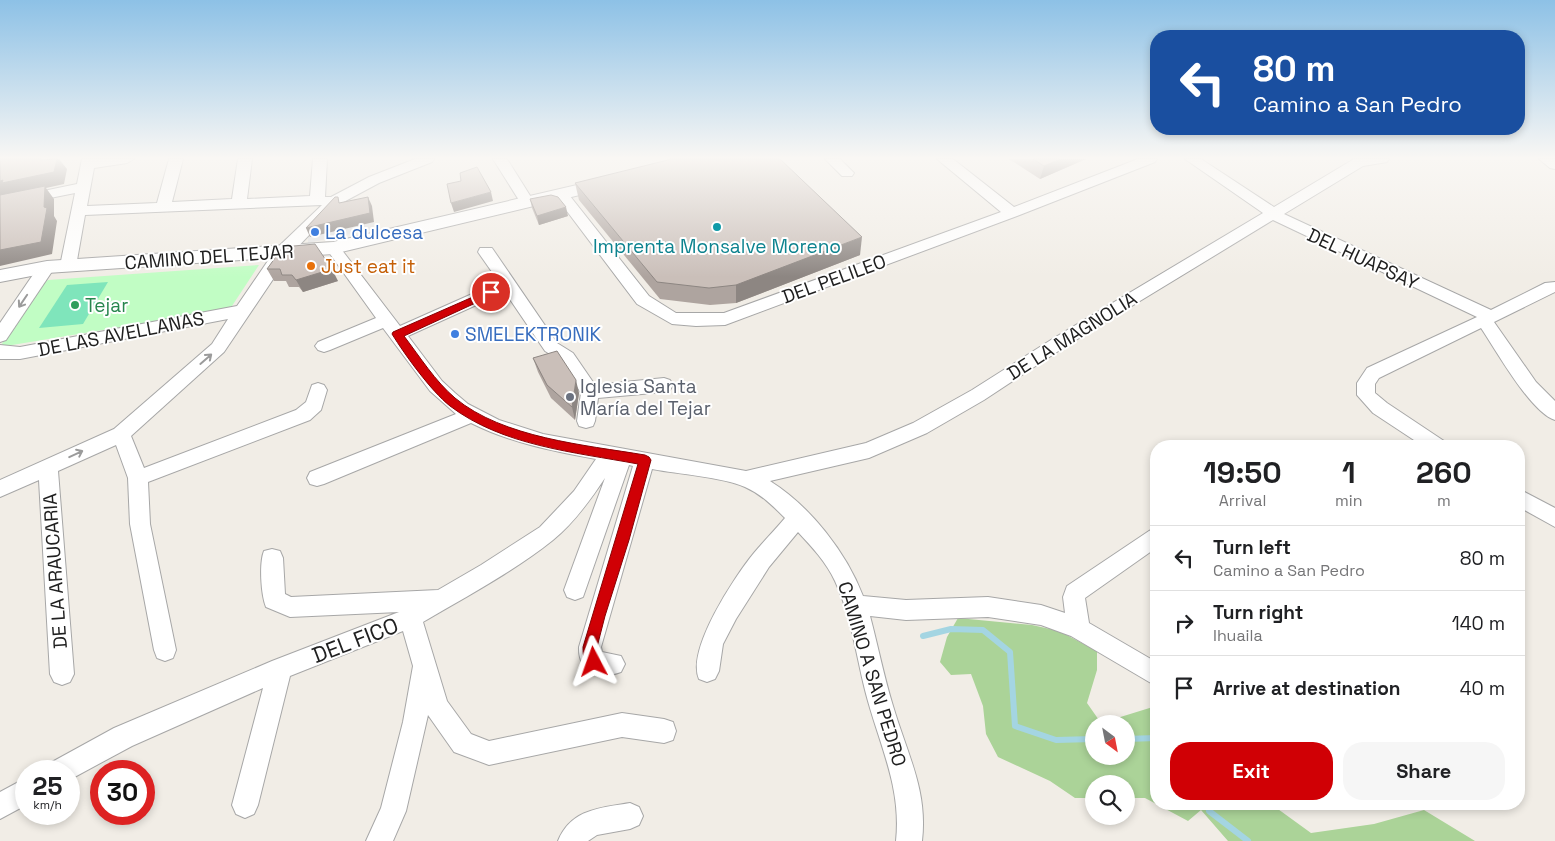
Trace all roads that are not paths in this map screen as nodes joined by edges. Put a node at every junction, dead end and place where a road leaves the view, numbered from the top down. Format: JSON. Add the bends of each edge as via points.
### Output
{"nodes":[{"id":1,"x":29,"y":198,"type":"edge"},
{"id":2,"x":82,"y":198,"type":"edge"},
{"id":3,"x":165,"y":198,"type":"edge"},
{"id":4,"x":240,"y":198,"type":"edge"},
{"id":5,"x":340,"y":198,"type":"edge"},
{"id":6,"x":525,"y":198,"type":"edge"},
{"id":7,"x":543,"y":198,"type":"edge"},
{"id":8,"x":564,"y":198,"type":"edge"},
{"id":9,"x":993,"y":198,"type":"edge"},
{"id":10,"x":1050,"y":198,"type":"edge"},
{"id":11,"x":1251,"y":198,"type":"edge"},
{"id":12,"x":1300,"y":198,"type":"edge"},
{"id":13,"x":316,"y":200,"type":"joint"},
{"id":14,"x":333,"y":202,"type":"junction"},
{"id":15,"x":527,"y":202,"type":"junction"},
{"id":16,"x":0,"y":204,"type":"edge"},
{"id":17,"x":239,"y":204,"type":"junction"},
{"id":18,"x":163,"y":207,"type":"junction"},
{"id":19,"x":79,"y":211,"type":"junction"},
{"id":20,"x":1012,"y":213,"type":"junction"},
{"id":21,"x":1274,"y":214,"type":"junction"},
{"id":22,"x":333,"y":248,"type":"junction"},
{"id":23,"x":486,"y":252,"type":"dead end"},
{"id":24,"x":282,"y":253,"type":"junction"},
{"id":25,"x":68,"y":266,"type":"junction"},
{"id":26,"x":47,"y":267,"type":"junction"},
{"id":27,"x":0,"y":276,"type":"edge"},
{"id":28,"x":507,"y":285,"type":"junction"},
{"id":29,"x":1555,"y":287,"type":"edge"},
{"id":30,"x":243,"y":311,"type":"junction"},
{"id":31,"x":1487,"y":318,"type":"junction"},
{"id":32,"x":392,"y":327,"type":"junction"},
{"id":33,"x":0,"y":336,"type":"edge"},
{"id":34,"x":324,"y":346,"type":"dead end"},
{"id":35,"x":0,"y":351,"type":"edge"},
{"id":36,"x":664,"y":385,"type":"dead end"},
{"id":37,"x":318,"y":390,"type":"dead end"},
{"id":38,"x":590,"y":392,"type":"junction"},
{"id":39,"x":1555,"y":413,"type":"edge"},
{"id":40,"x":472,"y":415,"type":"junction"},
{"id":41,"x":586,"y":421,"type":"dead end"},
{"id":42,"x":122,"y":434,"type":"junction"},
{"id":43,"x":1428,"y":440,"type":"edge"},
{"id":44,"x":617,"y":455,"type":"junction"},
{"id":45,"x":645,"y":460,"type":"junction"},
{"id":46,"x":48,"y":468,"type":"junction"},
{"id":47,"x":138,"y":478,"type":"junction"},
{"id":48,"x":317,"y":478,"type":"dead end"},
{"id":49,"x":746,"y":479,"type":"junction"},
{"id":50,"x":0,"y":489,"type":"edge"},
{"id":51,"x":1525,"y":500,"type":"edge"},
{"id":52,"x":798,"y":518,"type":"junction"},
{"id":53,"x":1555,"y":518,"type":"edge"},
{"id":54,"x":1150,"y":540,"type":"edge"},
{"id":55,"x":272,"y":558,"type":"dead end"},
{"id":56,"x":575,"y":590,"type":"dead end"},
{"id":57,"x":441,"y":600,"type":"junction"},
{"id":58,"x":856,"y":605,"type":"junction"},
{"id":59,"x":410,"y":618,"type":"junction"},
{"id":60,"x":1078,"y":628,"type":"junction"},
{"id":61,"x":165,"y":650,"type":"dead end"},
{"id":62,"x":424,"y":663,"type":"junction"},
{"id":63,"x":613,"y":664,"type":"dead end"},
{"id":64,"x":280,"y":669,"type":"junction"},
{"id":65,"x":707,"y":671,"type":"dead end"},
{"id":66,"x":1150,"y":671,"type":"edge"},
{"id":67,"x":62,"y":674,"type":"dead end"},
{"id":68,"x":664,"y":731,"type":"dead end"},
{"id":69,"x":80,"y":761,"type":"edge"},
{"id":70,"x":15,"y":797,"type":"edge"},
{"id":71,"x":245,"y":805,"type":"dead end"},
{"id":72,"x":0,"y":806,"type":"edge"},
{"id":73,"x":630,"y":816,"type":"dead end"},
{"id":74,"x":379,"y":841,"type":"edge"},
{"id":75,"x":571,"y":841,"type":"edge"},
{"id":76,"x":909,"y":841,"type":"edge"}],
"edges":[{"from":1,"to":16,"type":"street"},
{"from":2,"to":19,"type":"street"},
{"from":3,"to":18,"type":"street"},
{"from":4,"to":17,"type":"street"},
{"from":5,"to":14,"type":"street"},
{"from":6,"to":15,"type":"street"},
{"from":7,"to":15,"type":"street","name":"CAMINO DEL TEJAR"},
{"from":8,"to":20,"type":"street","name":"DEL PELILEO","via":[[643,300],[672,318],[696,320],[725,319]]},
{"from":9,"to":20,"type":"street"},
{"from":10,"to":20,"type":"street","name":"DEL PELILEO"},
{"from":11,"to":21,"type":"street","name":"DEL HUAPSAY"},
{"from":12,"to":21,"type":"street","name":"DE LA MAGNOLIA"},
{"from":13,"to":14,"type":"street"},
{"from":13,"to":17,"type":"street"},
{"from":14,"to":24,"type":"street"},
{"from":15,"to":22,"type":"street","name":"CAMINO DEL TEJAR"},
{"from":17,"to":18,"type":"street"},
{"from":18,"to":19,"type":"street"},
{"from":19,"to":25,"type":"street"},
{"from":21,"to":31,"type":"street","name":"DEL HUAPSAY","via":[[1304,232]]},
{"from":21,"to":49,"type":"street","name":"DE LA MAGNOLIA","via":[[920,428],[869,450]]},
{"from":22,"to":24,"type":"street","name":"CAMINO DEL TEJAR"},
{"from":22,"to":32,"type":"street","name":"CAMINO A SAN PEDRO"},
{"from":23,"to":28,"type":"street"},
{"from":24,"to":25,"type":"street","name":"CAMINO DEL TEJAR"},
{"from":24,"to":30,"type":"street"},
{"from":25,"to":26,"type":"street","name":"CAMINO DEL TEJAR"},
{"from":26,"to":27,"type":"street","name":"CAMINO DEL TEJAR"},
{"from":26,"to":33,"type":"street","one_way":true},
{"from":28,"to":32,"type":"street"},
{"from":28,"to":38,"type":"street","via":[[551,347],[567,357]]},
{"from":29,"to":31,"type":"street"},
{"from":30,"to":35,"type":"street","name":"DE LAS AVELLANAS","via":[[20,353]]},
{"from":42,"to":30,"type":"street","one_way":true,"via":[[218,348]]},
{"from":31,"to":39,"type":"street","via":[[1530,387]]},
{"from":31,"to":43,"type":"street","via":[[1373,373],[1366,383],[1366,395],[1380,408]]},
{"from":32,"to":34,"type":"street"},
{"from":32,"to":40,"type":"street","name":"CAMINO A SAN PEDRO","via":[[441,391]]},
{"from":36,"to":38,"type":"street"},
{"from":37,"to":47,"type":"street","via":[[314,405],[303,415]]},
{"from":38,"to":41,"type":"street"},
{"from":40,"to":44,"type":"street","name":"CAMINO A SAN PEDRO","via":[[527,438]]},
{"from":40,"to":48,"type":"street"},
{"from":46,"to":42,"type":"street","one_way":true},
{"from":42,"to":47,"type":"street"},
{"from":44,"to":45,"type":"street","name":"CAMINO A SAN PEDRO"},
{"from":44,"to":56,"type":"street"},
{"from":44,"to":57,"type":"street","name":"DEL FICO","via":[[547,533]]},
{"from":45,"to":49,"type":"street","name":"CAMINO A SAN PEDRO"},
{"from":45,"to":63,"type":"street","via":[[590,647],[590,657],[594,662]]},
{"from":46,"to":50,"type":"street"},
{"from":46,"to":67,"type":"street","name":"DE LA ARAUCARIA"},
{"from":47,"to":61,"type":"street","via":[[140,524]]},
{"from":49,"to":52,"type":"street","name":"CAMINO A SAN PEDRO","via":[[776,496]]},
{"from":51,"to":53,"type":"street"},
{"from":52,"to":58,"type":"street","name":"CAMINO A SAN PEDRO","via":[[831,556]]},
{"from":52,"to":65,"type":"street","via":[[761,560],[728,612],[712,643]]},
{"from":54,"to":60,"type":"street","via":[[1075,594],[1073,600],[1079,618]]},
{"from":55,"to":57,"type":"street","via":[[274,600],[290,607]]},
{"from":57,"to":59,"type":"street","name":"DEL FICO"},
{"from":58,"to":60,"type":"street","via":[[906,610],[988,607],[1041,615]]},
{"from":58,"to":76,"type":"street","name":"CAMINO A SAN PEDRO","via":[[878,696],[909,795],[912,814]]},
{"from":59,"to":62,"type":"street"},
{"from":59,"to":64,"type":"street","name":"DEL FICO"},
{"from":60,"to":66,"type":"street"},
{"from":62,"to":68,"type":"street","via":[[437,707],[463,743],[489,753],[622,725]]},
{"from":62,"to":74,"type":"street","via":[[415,722],[396,803]]},
{"from":64,"to":69,"type":"street","name":"DEL FICO","via":[[123,736]]},
{"from":64,"to":71,"type":"street"},
{"from":70,"to":72,"type":"street"},
{"from":73,"to":75,"type":"street","via":[[591,823],[576,831]]}]}
